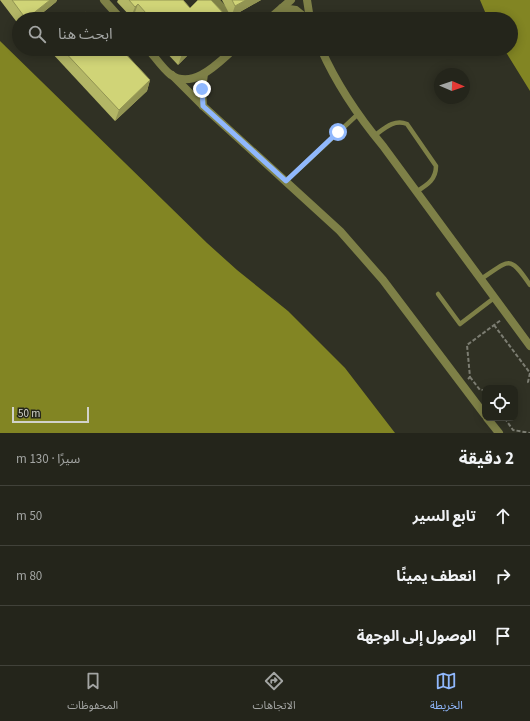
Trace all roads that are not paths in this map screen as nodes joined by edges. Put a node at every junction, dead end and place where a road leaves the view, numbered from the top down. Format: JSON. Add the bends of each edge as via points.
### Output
{"nodes":[{"id":1,"x":104,"y":0,"type":"edge"},
{"id":2,"x":215,"y":0,"type":"edge"},
{"id":3,"x":290,"y":0,"type":"edge"},
{"id":4,"x":307,"y":0,"type":"edge"},
{"id":5,"x":282,"y":8,"type":"junction"},
{"id":6,"x":115,"y":12,"type":"edge"},
{"id":7,"x":226,"y":12,"type":"edge"},
{"id":8,"x":277,"y":12,"type":"edge"},
{"id":9,"x":299,"y":12,"type":"edge"},
{"id":10,"x":308,"y":12,"type":"edge"},
{"id":11,"x":154,"y":56,"type":"edge"},
{"id":12,"x":225,"y":56,"type":"edge"},
{"id":13,"x":324,"y":56,"type":"edge"},
{"id":14,"x":204,"y":74,"type":"junction"},
{"id":15,"x":172,"y":75,"type":"junction"},
{"id":16,"x":203,"y":106,"type":"junction"},
{"id":17,"x":357,"y":115,"type":"junction"},
{"id":18,"x":374,"y":136,"type":"junction"},
{"id":19,"x":286,"y":181,"type":"junction"},
{"id":20,"x":416,"y":192,"type":"junction"},
{"id":21,"x":480,"y":279,"type":"junction"},
{"id":22,"x":530,"y":285,"type":"edge"},
{"id":23,"x":438,"y":294,"type":"dead end"},
{"id":24,"x":494,"y":298,"type":"junction"},
{"id":25,"x":529,"y":343,"type":"edge"},
{"id":26,"x":482,"y":411,"type":"edge"},
{"id":27,"x":490,"y":421,"type":"edge"},
{"id":28,"x":498,"y":433,"type":"edge"}],
"edges":[{"from":1,"to":6,"type":"street"},
{"from":2,"to":7,"type":"street"},
{"from":3,"to":5,"type":"street"},
{"from":4,"to":10,"type":"street"},
{"from":5,"to":8,"type":"street"},
{"from":5,"to":9,"type":"street"},
{"from":11,"to":15,"type":"street"},
{"from":12,"to":14,"type":"street"},
{"from":13,"to":17,"type":"street"},
{"from":14,"to":15,"type":"street","via":[[185,78]]},
{"from":14,"to":16,"type":"street"},
{"from":15,"to":16,"type":"street"},
{"from":16,"to":19,"type":"street"},
{"from":17,"to":18,"type":"street"},
{"from":17,"to":19,"type":"lane"},
{"from":18,"to":20,"type":"street"},
{"from":18,"to":20,"type":"lane","via":[[392,123],[407,124],[436,166],[436,174],[431,181]]},
{"from":19,"to":26,"type":"street","via":[[340,231],[369,264]]},
{"from":20,"to":21,"type":"street"},
{"from":21,"to":22,"type":"lane","via":[[503,264],[513,264]]},
{"from":21,"to":24,"type":"street"},
{"from":23,"to":24,"type":"lane","via":[[460,324]]},
{"from":24,"to":25,"type":"street"},
{"from":27,"to":28,"type":"street"}]}
